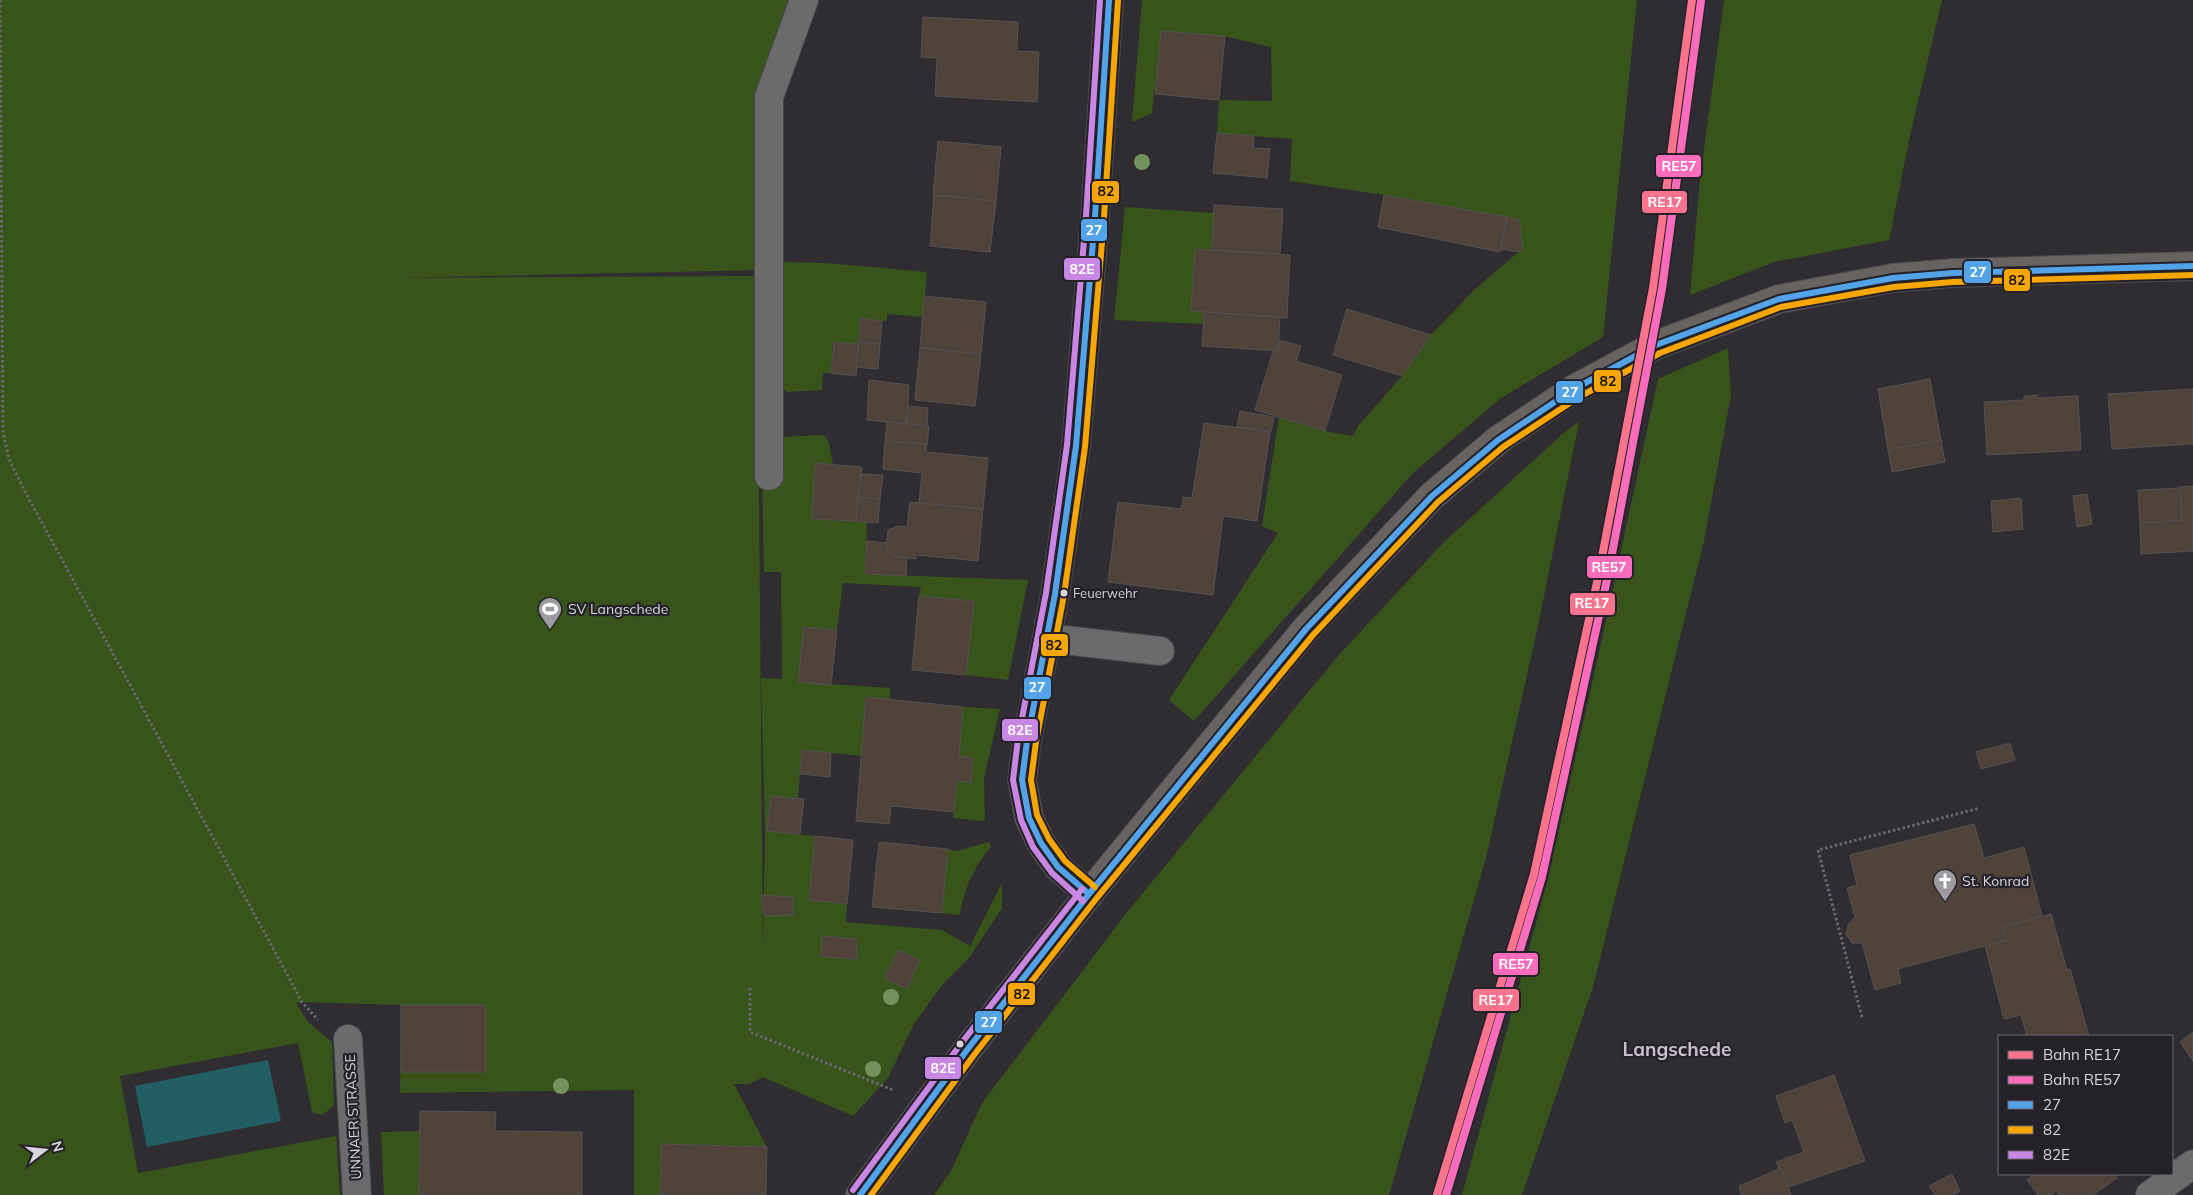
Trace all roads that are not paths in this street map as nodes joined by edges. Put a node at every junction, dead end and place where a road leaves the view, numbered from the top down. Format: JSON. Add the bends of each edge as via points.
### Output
{"nodes":[{"id":1,"x":804,"y":0,"type":"edge"},
{"id":2,"x":1109,"y":0,"type":"edge"},
{"id":3,"x":2193,"y":266,"type":"edge"},
{"id":4,"x":769,"y":476,"type":"dead end"},
{"id":5,"x":1047,"y":638,"type":"junction"},
{"id":6,"x":1160,"y":651,"type":"dead end"},
{"id":7,"x":1089,"y":894,"type":"junction"},
{"id":8,"x":348,"y":1038,"type":"road end"},
{"id":9,"x":2193,"y":1164,"type":"edge"},
{"id":10,"x":357,"y":1195,"type":"edge"},
{"id":11,"x":860,"y":1195,"type":"edge"},
{"id":12,"x":2150,"y":1195,"type":"edge"}],
"edges":[{"from":1,"to":4,"type":"street","via":[[769,96]]},
{"from":2,"to":5,"type":"main road","via":[[1096,217],[1076,446]]},
{"from":3,"to":7,"type":"main road","via":[[1952,273],[1838,287],[1779,299],[1681,334],[1574,389],[1498,440],[1426,502],[1306,629]]},
{"from":5,"to":6,"type":"street"},
{"from":5,"to":7,"type":"main road","via":[[1022,780],[1029,818],[1041,844],[1058,867]]},
{"from":7,"to":11,"type":"main road","via":[[967,1050]]},
{"from":8,"to":10,"type":"street","name":"UNNAER STRASSE"},
{"from":9,"to":12,"type":"street"}]}
